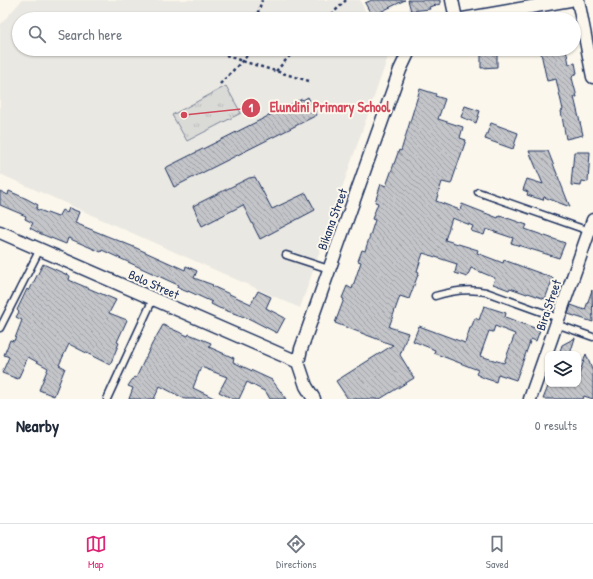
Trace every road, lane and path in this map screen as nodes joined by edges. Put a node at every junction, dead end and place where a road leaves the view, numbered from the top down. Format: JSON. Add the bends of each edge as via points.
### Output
{"nodes":[{"id":1,"x":262,"y":0,"type":"edge"},
{"id":2,"x":346,"y":0,"type":"edge"},
{"id":3,"x":452,"y":0,"type":"edge"},
{"id":4,"x":570,"y":0,"type":"edge"},
{"id":5,"x":578,"y":0,"type":"edge"},
{"id":6,"x":258,"y":12,"type":"edge"},
{"id":7,"x":334,"y":12,"type":"edge"},
{"id":8,"x":455,"y":12,"type":"edge"},
{"id":9,"x":503,"y":12,"type":"edge"},
{"id":10,"x":580,"y":12,"type":"edge"},
{"id":11,"x":581,"y":16,"type":"edge"},
{"id":12,"x":228,"y":56,"type":"edge"},
{"id":13,"x":246,"y":56,"type":"edge"},
{"id":14,"x":290,"y":56,"type":"edge"},
{"id":15,"x":407,"y":56,"type":"edge"},
{"id":16,"x":242,"y":61,"type":"junction"},
{"id":17,"x":276,"y":71,"type":"junction"},
{"id":18,"x":593,"y":78,"type":"edge"},
{"id":19,"x":309,"y":81,"type":"dead end"},
{"id":20,"x":220,"y":84,"type":"dead end"},
{"id":21,"x":478,"y":192,"type":"dead end"},
{"id":22,"x":591,"y":225,"type":"edge"},
{"id":23,"x":0,"y":232,"type":"edge"},
{"id":24,"x":40,"y":249,"type":"junction"},
{"id":25,"x":286,"y":255,"type":"dead end"},
{"id":26,"x":329,"y":269,"type":"junction"},
{"id":27,"x":435,"y":296,"type":"dead end"},
{"id":28,"x":153,"y":299,"type":"junction"},
{"id":29,"x":557,"y":321,"type":"junction"},
{"id":30,"x":0,"y":328,"type":"edge"},
{"id":31,"x":593,"y":337,"type":"edge"},
{"id":32,"x":298,"y":362,"type":"junction"},
{"id":33,"x":107,"y":399,"type":"edge"},
{"id":34,"x":314,"y":399,"type":"edge"},
{"id":35,"x":530,"y":399,"type":"edge"}],
"edges":[{"from":1,"to":6,"type":"path"},
{"from":2,"to":7,"type":"path"},
{"from":3,"to":8,"type":"street"},
{"from":4,"to":9,"type":"street"},
{"from":5,"to":10,"type":"street"},
{"from":11,"to":18,"type":"street"},
{"from":12,"to":16,"type":"path"},
{"from":13,"to":16,"type":"path"},
{"from":14,"to":17,"type":"path"},
{"from":15,"to":26,"type":"street","name":"Bikana Street"},
{"from":16,"to":17,"type":"path"},
{"from":16,"to":20,"type":"path"},
{"from":17,"to":19,"type":"path"},
{"from":21,"to":22,"type":"lane"},
{"from":22,"to":29,"type":"street","name":"Bira Street"},
{"from":23,"to":24,"type":"street","name":"Bolo Street"},
{"from":24,"to":28,"type":"street","name":"Bolo Street"},
{"from":24,"to":30,"type":"lane"},
{"from":25,"to":26,"type":"lane"},
{"from":26,"to":32,"type":"street","name":"Bikana Street"},
{"from":27,"to":29,"type":"lane","via":[[461,290],[477,290]]},
{"from":28,"to":32,"type":"street","name":"Bolo Street"},
{"from":28,"to":33,"type":"lane"},
{"from":29,"to":31,"type":"lane"},
{"from":29,"to":35,"type":"street","name":"Bira Street"},
{"from":32,"to":34,"type":"street","via":[[306,386]]}]}
